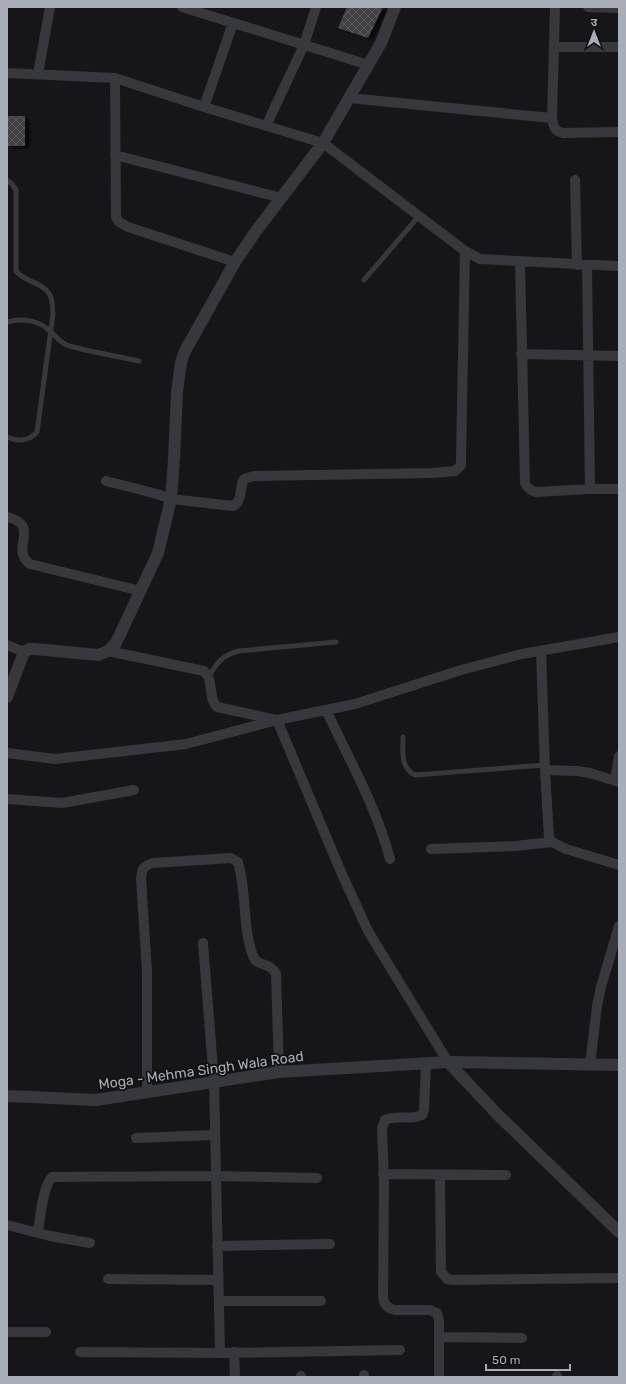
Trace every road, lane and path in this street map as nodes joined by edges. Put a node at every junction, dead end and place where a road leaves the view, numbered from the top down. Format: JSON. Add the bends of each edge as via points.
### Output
{"nodes":[{"id":1,"x":50,"y":7,"type":"edge"},
{"id":2,"x":182,"y":7,"type":"edge"},
{"id":3,"x":316,"y":7,"type":"edge"},
{"id":4,"x":395,"y":7,"type":"edge"},
{"id":5,"x":555,"y":7,"type":"edge"},
{"id":6,"x":588,"y":7,"type":"edge"},
{"id":7,"x":619,"y":8,"type":"edge"},
{"id":8,"x":233,"y":23,"type":"junction"},
{"id":9,"x":304,"y":45,"type":"junction"},
{"id":10,"x":554,"y":47,"type":"junction"},
{"id":11,"x":619,"y":47,"type":"edge"},
{"id":12,"x":369,"y":65,"type":"junction"},
{"id":13,"x":7,"y":73,"type":"edge"},
{"id":14,"x":38,"y":74,"type":"junction"},
{"id":15,"x":115,"y":78,"type":"junction"},
{"id":16,"x":349,"y":98,"type":"junction"},
{"id":17,"x":204,"y":107,"type":"junction"},
{"id":18,"x":552,"y":118,"type":"junction"},
{"id":19,"x":266,"y":126,"type":"junction"},
{"id":20,"x":619,"y":132,"type":"edge"},
{"id":21,"x":323,"y":143,"type":"junction"},
{"id":22,"x":116,"y":154,"type":"junction"},
{"id":23,"x":7,"y":180,"type":"edge"},
{"id":24,"x":575,"y":180,"type":"dead end"},
{"id":25,"x":282,"y":198,"type":"junction"},
{"id":26,"x":419,"y":216,"type":"junction"},
{"id":27,"x":465,"y":251,"type":"junction"},
{"id":28,"x":520,"y":261,"type":"junction"},
{"id":29,"x":235,"y":262,"type":"junction"},
{"id":30,"x":582,"y":265,"type":"junction"},
{"id":31,"x":619,"y":266,"type":"edge"},
{"id":32,"x":364,"y":280,"type":"dead end"},
{"id":33,"x":7,"y":322,"type":"edge"},
{"id":34,"x":51,"y":331,"type":"junction"},
{"id":35,"x":521,"y":354,"type":"junction"},
{"id":36,"x":588,"y":356,"type":"junction"},
{"id":37,"x":619,"y":356,"type":"edge"},
{"id":38,"x":139,"y":361,"type":"dead end"},
{"id":39,"x":7,"y":437,"type":"edge"},
{"id":40,"x":106,"y":481,"type":"dead end"},
{"id":41,"x":590,"y":489,"type":"junction"},
{"id":42,"x":619,"y":489,"type":"edge"},
{"id":43,"x":171,"y":499,"type":"junction"},
{"id":44,"x":7,"y":517,"type":"edge"},
{"id":45,"x":141,"y":591,"type":"junction"},
{"id":46,"x":619,"y":637,"type":"edge"},
{"id":47,"x":336,"y":642,"type":"dead end"},
{"id":48,"x":7,"y":645,"type":"edge"},
{"id":49,"x":541,"y":650,"type":"junction"},
{"id":50,"x":108,"y":651,"type":"junction"},
{"id":51,"x":24,"y":652,"type":"junction"},
{"id":52,"x":209,"y":676,"type":"junction"},
{"id":53,"x":7,"y":697,"type":"edge"},
{"id":54,"x":326,"y":710,"type":"junction"},
{"id":55,"x":277,"y":720,"type":"junction"},
{"id":56,"x":403,"y":737,"type":"dead end"},
{"id":57,"x":7,"y":753,"type":"edge"},
{"id":58,"x":619,"y":756,"type":"edge"},
{"id":59,"x":545,"y":768,"type":"junction"},
{"id":60,"x":617,"y":781,"type":"edge"},
{"id":61,"x":134,"y":790,"type":"dead end"},
{"id":62,"x":7,"y":800,"type":"edge"},
{"id":63,"x":552,"y":842,"type":"junction"},
{"id":64,"x":431,"y":850,"type":"dead end"},
{"id":65,"x":390,"y":859,"type":"dead end"},
{"id":66,"x":619,"y":865,"type":"edge"},
{"id":67,"x":619,"y":926,"type":"edge"},
{"id":68,"x":203,"y":943,"type":"dead end"},
{"id":69,"x":614,"y":957,"type":"edge"},
{"id":70,"x":448,"y":1062,"type":"junction"},
{"id":71,"x":426,"y":1064,"type":"junction"},
{"id":72,"x":590,"y":1065,"type":"junction"},
{"id":73,"x":619,"y":1065,"type":"edge"},
{"id":74,"x":279,"y":1072,"type":"junction"},
{"id":75,"x":214,"y":1081,"type":"junction"},
{"id":76,"x":147,"y":1092,"type":"junction"},
{"id":77,"x":7,"y":1096,"type":"edge"},
{"id":78,"x":215,"y":1135,"type":"junction"},
{"id":79,"x":136,"y":1138,"type":"dead end"},
{"id":80,"x":383,"y":1174,"type":"junction"},
{"id":81,"x":440,"y":1174,"type":"junction"},
{"id":82,"x":506,"y":1175,"type":"dead end"},
{"id":83,"x":216,"y":1176,"type":"junction"},
{"id":84,"x":317,"y":1178,"type":"dead end"},
{"id":85,"x":7,"y":1225,"type":"edge"},
{"id":86,"x":38,"y":1232,"type":"junction"},
{"id":87,"x":619,"y":1232,"type":"edge"},
{"id":88,"x":90,"y":1243,"type":"dead end"},
{"id":89,"x":330,"y":1244,"type":"dead end"},
{"id":90,"x":217,"y":1246,"type":"junction"},
{"id":91,"x":619,"y":1278,"type":"edge"},
{"id":92,"x":108,"y":1280,"type":"dead end"},
{"id":93,"x":218,"y":1280,"type":"junction"},
{"id":94,"x":219,"y":1301,"type":"junction"},
{"id":95,"x":321,"y":1301,"type":"dead end"},
{"id":96,"x":7,"y":1332,"type":"edge"},
{"id":97,"x":46,"y":1332,"type":"dead end"},
{"id":98,"x":439,"y":1337,"type":"junction"},
{"id":99,"x":522,"y":1338,"type":"dead end"},
{"id":100,"x":400,"y":1350,"type":"dead end"},
{"id":101,"x":80,"y":1352,"type":"dead end"},
{"id":102,"x":234,"y":1352,"type":"junction"},
{"id":103,"x":220,"y":1353,"type":"junction"},
{"id":104,"x":234,"y":1377,"type":"edge"},
{"id":105,"x":439,"y":1377,"type":"edge"}],
"edges":[{"from":1,"to":14,"type":"street"},
{"from":2,"to":8,"type":"street"},
{"from":3,"to":9,"type":"street"},
{"from":4,"to":12,"type":"street"},
{"from":5,"to":10,"type":"street"},
{"from":6,"to":7,"type":"street"},
{"from":8,"to":9,"type":"street"},
{"from":8,"to":17,"type":"street"},
{"from":9,"to":12,"type":"street"},
{"from":9,"to":19,"type":"street"},
{"from":10,"to":11,"type":"street"},
{"from":10,"to":18,"type":"street"},
{"from":12,"to":16,"type":"street"},
{"from":13,"to":14,"type":"street"},
{"from":14,"to":15,"type":"street"},
{"from":15,"to":17,"type":"street"},
{"from":15,"to":22,"type":"street"},
{"from":16,"to":18,"type":"street"},
{"from":16,"to":21,"type":"street"},
{"from":17,"to":19,"type":"street"},
{"from":18,"to":20,"type":"street","via":[[554,127],[563,133]]},
{"from":19,"to":21,"type":"street"},
{"from":21,"to":25,"type":"street"},
{"from":21,"to":26,"type":"street"},
{"from":22,"to":25,"type":"street"},
{"from":22,"to":29,"type":"street","via":[[116,217],[119,222]]},
{"from":23,"to":34,"type":"lane","via":[[16,190],[16,271],[20,276],[44,288],[49,294],[53,314]]},
{"from":24,"to":30,"type":"street"},
{"from":25,"to":29,"type":"street"},
{"from":26,"to":27,"type":"street"},
{"from":26,"to":32,"type":"lane"},
{"from":27,"to":28,"type":"street","via":[[480,259]]},
{"from":27,"to":43,"type":"street","via":[[461,465],[455,471],[433,474],[254,476],[244,479],[239,500],[233,506]]},
{"from":28,"to":30,"type":"street"},
{"from":28,"to":35,"type":"street"},
{"from":29,"to":43,"type":"street","via":[[185,350],[181,362]]},
{"from":30,"to":31,"type":"street"},
{"from":30,"to":36,"type":"street"},
{"from":33,"to":34,"type":"lane","via":[[25,320],[41,323]]},
{"from":34,"to":38,"type":"lane","via":[[58,340],[69,346]]},
{"from":34,"to":39,"type":"lane","via":[[37,432],[21,440]]},
{"from":35,"to":36,"type":"street"},
{"from":35,"to":41,"type":"street","via":[[526,486],[536,492]]},
{"from":36,"to":37,"type":"street"},
{"from":36,"to":41,"type":"street"},
{"from":40,"to":43,"type":"street"},
{"from":41,"to":42,"type":"street"},
{"from":43,"to":45,"type":"street","via":[[158,553]]},
{"from":44,"to":45,"type":"street","via":[[16,519],[23,525],[22,554],[30,564]]},
{"from":45,"to":50,"type":"street","via":[[116,643]]},
{"from":46,"to":49,"type":"street"},
{"from":47,"to":52,"type":"lane","via":[[230,653],[217,663]]},
{"from":48,"to":51,"type":"street"},
{"from":49,"to":54,"type":"street","via":[[461,670],[355,704]]},
{"from":49,"to":59,"type":"street"},
{"from":50,"to":51,"type":"street","via":[[98,655],[35,649]]},
{"from":50,"to":52,"type":"street","via":[[204,671]]},
{"from":51,"to":53,"type":"street"},
{"from":52,"to":55,"type":"street","via":[[212,702],[216,707]]},
{"from":54,"to":55,"type":"street"},
{"from":54,"to":65,"type":"street","via":[[372,805]]},
{"from":55,"to":57,"type":"street","via":[[186,744],[55,759]]},
{"from":55,"to":70,"type":"street","via":[[368,931]]},
{"from":56,"to":59,"type":"lane","via":[[405,766],[409,773],[414,775]]},
{"from":58,"to":60,"type":"street"},
{"from":59,"to":60,"type":"street","via":[[590,773]]},
{"from":59,"to":63,"type":"street","via":[[548,830]]},
{"from":61,"to":62,"type":"street","via":[[62,803]]},
{"from":63,"to":64,"type":"street"},
{"from":63,"to":66,"type":"street","via":[[566,849]]},
{"from":67,"to":69,"type":"street"},
{"from":68,"to":75,"type":"street"},
{"from":69,"to":72,"type":"street","via":[[598,1006]]},
{"from":70,"to":71,"type":"street","name":"Moga - Mehma Singh Wala Road"},
{"from":70,"to":72,"type":"street","name":"Moga - Mehma Singh Wala Road"},
{"from":70,"to":87,"type":"street","via":[[498,1115]]},
{"from":71,"to":74,"type":"street","name":"Moga - Mehma Singh Wala Road"},
{"from":71,"to":80,"type":"street","via":[[422,1115],[384,1120]]},
{"from":72,"to":73,"type":"street","name":"Moga - Mehma Singh Wala Road"},
{"from":74,"to":75,"type":"street","name":"Moga - Mehma Singh Wala Road"},
{"from":74,"to":76,"type":"street","via":[[276,974],[271,967],[258,963],[254,958],[248,937],[238,862],[231,858],[152,863],[143,868],[141,879],[147,972]]},
{"from":75,"to":76,"type":"street","name":"Moga - Mehma Singh Wala Road"},
{"from":75,"to":78,"type":"street"},
{"from":76,"to":77,"type":"street","name":"Moga - Mehma Singh Wala Road","via":[[96,1100]]},
{"from":78,"to":79,"type":"street"},
{"from":78,"to":83,"type":"street"},
{"from":80,"to":81,"type":"street"},
{"from":80,"to":98,"type":"street","via":[[384,1302],[395,1310],[430,1310],[437,1313]]},
{"from":81,"to":82,"type":"street"},
{"from":81,"to":91,"type":"street","via":[[442,1272],[447,1280]]},
{"from":83,"to":84,"type":"street"},
{"from":83,"to":86,"type":"street","via":[[52,1177],[46,1188]]},
{"from":83,"to":90,"type":"street"},
{"from":85,"to":86,"type":"street"},
{"from":86,"to":88,"type":"street"},
{"from":89,"to":90,"type":"street"},
{"from":90,"to":93,"type":"street"},
{"from":92,"to":93,"type":"street"},
{"from":93,"to":94,"type":"street"},
{"from":94,"to":95,"type":"street"},
{"from":94,"to":103,"type":"street"},
{"from":96,"to":97,"type":"street"},
{"from":98,"to":99,"type":"street"},
{"from":98,"to":105,"type":"street"},
{"from":100,"to":102,"type":"street"},
{"from":101,"to":103,"type":"street"},
{"from":102,"to":103,"type":"street"},
{"from":102,"to":104,"type":"street"}]}
